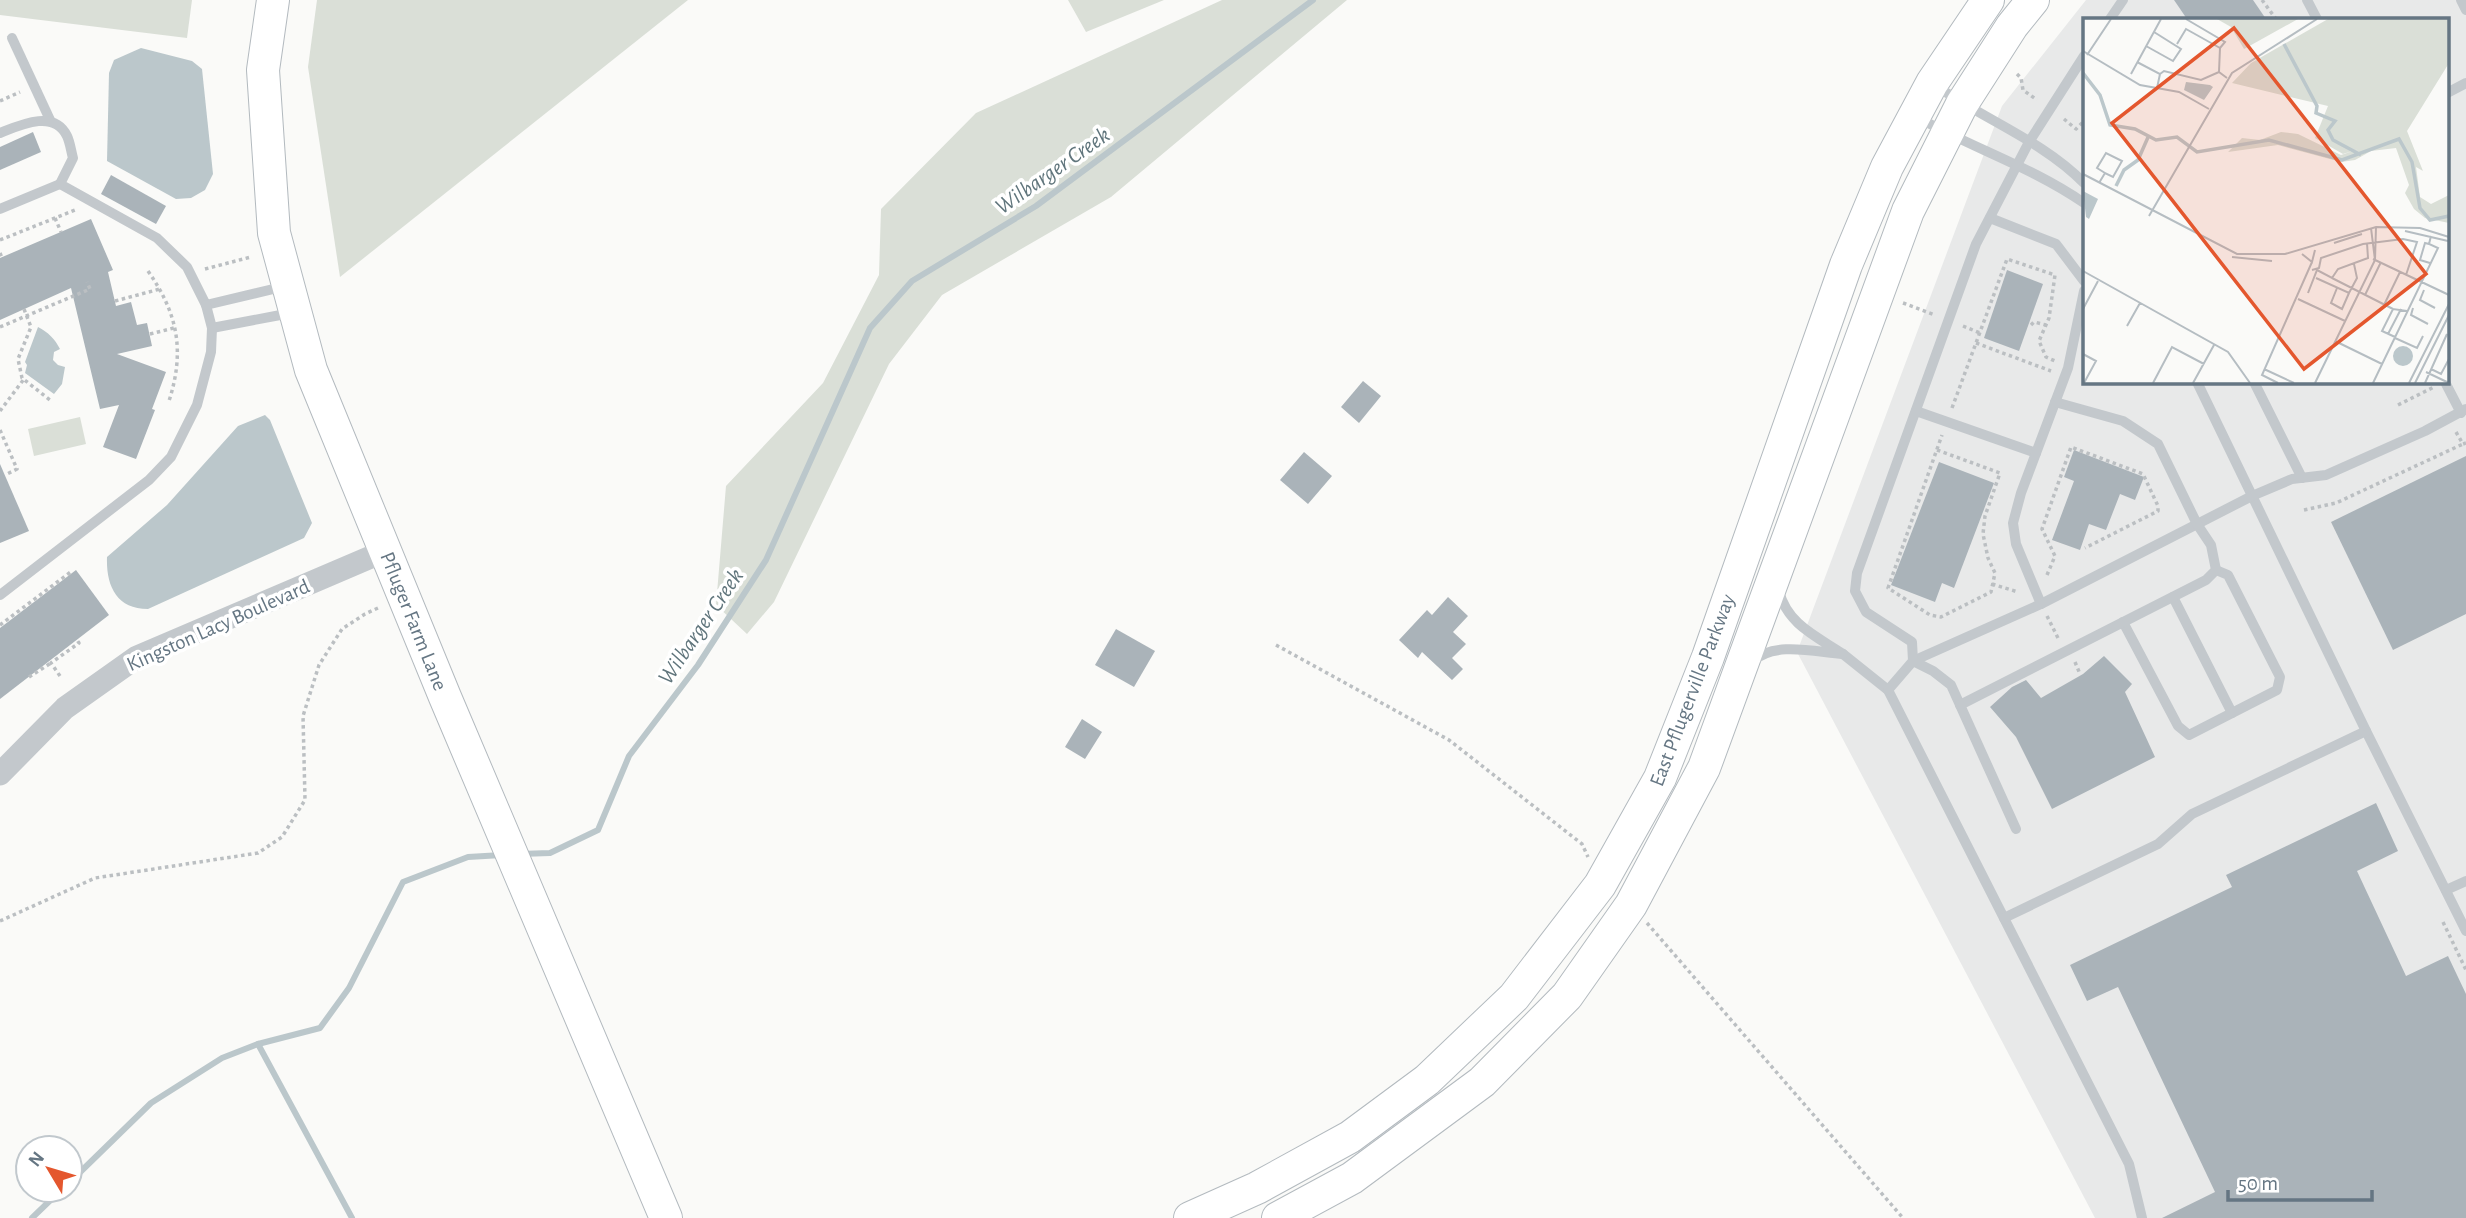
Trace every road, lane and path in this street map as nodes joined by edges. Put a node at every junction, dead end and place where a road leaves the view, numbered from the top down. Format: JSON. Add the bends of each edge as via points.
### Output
{"nodes":[{"id":1,"x":273,"y":0,"type":"edge"},
{"id":2,"x":1988,"y":0,"type":"edge"},
{"id":3,"x":2034,"y":0,"type":"edge"},
{"id":4,"x":2123,"y":0,"type":"edge"},
{"id":5,"x":2262,"y":0,"type":"edge"},
{"id":6,"x":2307,"y":0,"type":"edge"},
{"id":7,"x":2461,"y":0,"type":"edge"},
{"id":8,"x":2466,"y":10,"type":"edge"},
{"id":9,"x":2111,"y":18,"type":"edge"},
{"id":10,"x":2275,"y":18,"type":"edge"},
{"id":11,"x":2316,"y":18,"type":"edge"},
{"id":12,"x":12,"y":38,"type":"dead end"},
{"id":13,"x":2083,"y":59,"type":"edge"},
{"id":14,"x":2017,"y":74,"type":"dead end"},
{"id":15,"x":1932,"y":83,"type":"junction"},
{"id":16,"x":2466,"y":83,"type":"edge"},
{"id":17,"x":20,"y":92,"type":"dead end"},
{"id":18,"x":2448,"y":92,"type":"edge"},
{"id":19,"x":2036,"y":100,"type":"dead end"},
{"id":20,"x":0,"y":101,"type":"edge"},
{"id":21,"x":1962,"y":104,"type":"junction"},
{"id":22,"x":1914,"y":116,"type":"junction"},
{"id":23,"x":2064,"y":119,"type":"dead end"},
{"id":24,"x":51,"y":122,"type":"junction"},
{"id":25,"x":2083,"y":122,"type":"edge"},
{"id":26,"x":0,"y":133,"type":"edge"},
{"id":27,"x":1947,"y":134,"type":"junction"},
{"id":28,"x":2029,"y":142,"type":"junction"},
{"id":29,"x":2017,"y":165,"type":"junction"},
{"id":30,"x":2083,"y":182,"type":"edge"},
{"id":31,"x":60,"y":184,"type":"junction"},
{"id":32,"x":2083,"y":202,"type":"edge"},
{"id":33,"x":0,"y":209,"type":"edge"},
{"id":34,"x":75,"y":210,"type":"dead end"},
{"id":35,"x":55,"y":218,"type":"junction"},
{"id":36,"x":1990,"y":218,"type":"junction"},
{"id":37,"x":61,"y":232,"type":"dead end"},
{"id":38,"x":0,"y":240,"type":"edge"},
{"id":39,"x":251,"y":257,"type":"dead end"},
{"id":40,"x":148,"y":271,"type":"dead end"},
{"id":41,"x":199,"y":271,"type":"dead end"},
{"id":42,"x":2083,"y":277,"type":"edge"},
{"id":43,"x":87,"y":282,"type":"dead end"},
{"id":44,"x":160,"y":289,"type":"junction"},
{"id":45,"x":2083,"y":296,"type":"edge"},
{"id":46,"x":290,"y":299,"type":"junction"},
{"id":47,"x":115,"y":301,"type":"dead end"},
{"id":48,"x":1903,"y":303,"type":"dead end"},
{"id":49,"x":206,"y":305,"type":"junction"},
{"id":50,"x":24,"y":309,"type":"dead end"},
{"id":51,"x":1935,"y":315,"type":"dead end"},
{"id":52,"x":26,"y":316,"type":"junction"},
{"id":53,"x":2031,"y":325,"type":"dead end"},
{"id":54,"x":2046,"y":325,"type":"junction"},
{"id":55,"x":1963,"y":326,"type":"dead end"},
{"id":56,"x":0,"y":327,"type":"edge"},
{"id":57,"x":174,"y":328,"type":"junction"},
{"id":58,"x":212,"y":328,"type":"junction"},
{"id":59,"x":1980,"y":333,"type":"junction"},
{"id":60,"x":150,"y":334,"type":"dead end"},
{"id":61,"x":1976,"y":343,"type":"junction"},
{"id":62,"x":24,"y":379,"type":"junction"},
{"id":63,"x":2197,"y":383,"type":"edge"},
{"id":64,"x":2254,"y":383,"type":"edge"},
{"id":65,"x":2441,"y":384,"type":"edge"},
{"id":66,"x":50,"y":400,"type":"dead end"},
{"id":67,"x":169,"y":401,"type":"dead end"},
{"id":68,"x":2055,"y":402,"type":"junction"},
{"id":69,"x":2398,"y":405,"type":"dead end"},
{"id":70,"x":1952,"y":408,"type":"dead end"},
{"id":71,"x":0,"y":411,"type":"edge"},
{"id":72,"x":1916,"y":411,"type":"junction"},
{"id":73,"x":2463,"y":411,"type":"edge"},
{"id":74,"x":2453,"y":427,"type":"dead end"},
{"id":75,"x":0,"y":430,"type":"edge"},
{"id":76,"x":1942,"y":435,"type":"dead end"},
{"id":77,"x":2464,"y":444,"type":"edge"},
{"id":78,"x":1937,"y":450,"type":"junction"},
{"id":79,"x":2036,"y":453,"type":"junction"},
{"id":80,"x":5,"y":475,"type":"dead end"},
{"id":81,"x":2302,"y":478,"type":"junction"},
{"id":82,"x":2252,"y":496,"type":"junction"},
{"id":83,"x":2304,"y":510,"type":"dead end"},
{"id":84,"x":2197,"y":524,"type":"junction"},
{"id":85,"x":2085,"y":548,"type":"dead end"},
{"id":86,"x":386,"y":551,"type":"junction"},
{"id":87,"x":2216,"y":570,"type":"junction"},
{"id":88,"x":72,"y":571,"type":"dead end"},
{"id":89,"x":1776,"y":575,"type":"junction"},
{"id":90,"x":2047,"y":575,"type":"dead end"},
{"id":91,"x":1992,"y":584,"type":"junction"},
{"id":92,"x":2018,"y":592,"type":"dead end"},
{"id":93,"x":0,"y":595,"type":"edge"},
{"id":94,"x":2173,"y":597,"type":"junction"},
{"id":95,"x":377,"y":608,"type":"dead end"},
{"id":96,"x":2044,"y":609,"type":"junction"},
{"id":97,"x":2123,"y":622,"type":"junction"},
{"id":98,"x":0,"y":625,"type":"edge"},
{"id":99,"x":77,"y":640,"type":"dead end"},
{"id":100,"x":2060,"y":642,"type":"dead end"},
{"id":101,"x":1276,"y":645,"type":"dead end"},
{"id":102,"x":1843,"y":654,"type":"junction"},
{"id":103,"x":2074,"y":660,"type":"dead end"},
{"id":104,"x":1913,"y":661,"type":"junction"},
{"id":105,"x":51,"y":663,"type":"junction"},
{"id":106,"x":1740,"y":673,"type":"junction"},
{"id":107,"x":2080,"y":674,"type":"dead end"},
{"id":108,"x":60,"y":676,"type":"dead end"},
{"id":109,"x":29,"y":677,"type":"dead end"},
{"id":110,"x":1888,"y":690,"type":"junction"},
{"id":111,"x":1960,"y":705,"type":"junction"},
{"id":112,"x":2232,"y":712,"type":"junction"},
{"id":113,"x":2366,"y":731,"type":"junction"},
{"id":114,"x":1,"y":771,"type":"edge"},
{"id":115,"x":2016,"y":829,"type":"dead end"},
{"id":116,"x":2466,"y":881,"type":"edge"},
{"id":117,"x":1600,"y":884,"type":"junction"},
{"id":118,"x":2446,"y":890,"type":"junction"},
{"id":119,"x":1631,"y":905,"type":"junction"},
{"id":120,"x":2004,"y":918,"type":"junction"},
{"id":121,"x":0,"y":921,"type":"edge"},
{"id":122,"x":2466,"y":931,"type":"edge"},
{"id":123,"x":666,"y":1218,"type":"edge"},
{"id":124,"x":1190,"y":1218,"type":"edge"},
{"id":125,"x":1278,"y":1218,"type":"edge"},
{"id":126,"x":1903,"y":1218,"type":"edge"},
{"id":127,"x":2142,"y":1218,"type":"edge"}],
"edges":[{"from":1,"to":46,"type":"main road","name":"Pfluger Farm Lane","via":[[263,70],[274,233]]},
{"from":2,"to":15,"type":"main road","name":"East Pflugerville Parkway"},
{"from":3,"to":21,"type":"main road","name":"East Pflugerville Parkway"},
{"from":4,"to":9,"type":"lane"},
{"from":5,"to":10,"type":"path"},
{"from":6,"to":11,"type":"lane"},
{"from":7,"to":8,"type":"lane"},
{"from":12,"to":24,"type":"lane"},
{"from":13,"to":28,"type":"lane"},
{"from":14,"to":19,"type":"path","via":[[2023,90]]},
{"from":15,"to":21,"type":"lane"},
{"from":15,"to":22,"type":"main road","name":"East Pflugerville Parkway"},
{"from":16,"to":18,"type":"lane"},
{"from":17,"to":20,"type":"path"},
{"from":21,"to":27,"type":"main road","name":"East Pflugerville Parkway"},
{"from":21,"to":28,"type":"lane"},
{"from":22,"to":27,"type":"lane"},
{"from":22,"to":117,"type":"main road","name":"East Pflugerville Parkway","via":[[1846,265],[1708,657],[1660,778]]},
{"from":23,"to":25,"type":"path","via":[[2077,129]]},
{"from":24,"to":26,"type":"lane","via":[[30,121]]},
{"from":24,"to":31,"type":"lane","via":[[67,134],[73,158]]},
{"from":27,"to":29,"type":"lane"},
{"from":27,"to":89,"type":"main road","name":"East Pflugerville Parkway","via":[[1908,211]]},
{"from":28,"to":29,"type":"lane"},
{"from":28,"to":30,"type":"lane"},
{"from":29,"to":32,"type":"lane"},
{"from":29,"to":36,"type":"lane"},
{"from":31,"to":33,"type":"lane"},
{"from":31,"to":49,"type":"lane","via":[[157,238],[187,267]]},
{"from":34,"to":35,"type":"path"},
{"from":35,"to":37,"type":"path"},
{"from":35,"to":38,"type":"path"},
{"from":36,"to":42,"type":"lane","via":[[2056,244]]},
{"from":36,"to":72,"type":"lane","via":[[1976,244]]},
{"from":39,"to":41,"type":"path"},
{"from":40,"to":44,"type":"path"},
{"from":43,"to":52,"type":"path","via":[[89,289]]},
{"from":44,"to":47,"type":"path"},
{"from":44,"to":57,"type":"path"},
{"from":45,"to":68,"type":"lane","via":[[2068,368]]},
{"from":46,"to":49,"type":"lane"},
{"from":46,"to":58,"type":"lane"},
{"from":46,"to":86,"type":"main road","name":"Pfluger Farm Lane","via":[[311,370]]},
{"from":48,"to":51,"type":"path"},
{"from":49,"to":58,"type":"lane"},
{"from":50,"to":52,"type":"path"},
{"from":52,"to":56,"type":"path"},
{"from":52,"to":62,"type":"path","via":[[31,327],[19,359]]},
{"from":53,"to":54,"type":"path"},
{"from":54,"to":59,"type":"path","via":[[2055,275],[2007,259]]},
{"from":54,"to":61,"type":"path","via":[[2039,341],[2046,357],[2055,360],[2052,371]]},
{"from":55,"to":59,"type":"path"},
{"from":57,"to":60,"type":"path"},
{"from":57,"to":67,"type":"path","via":[[178,353]]},
{"from":58,"to":93,"type":"lane","via":[[211,352],[197,405],[171,457],[149,480]]},
{"from":59,"to":61,"type":"path"},
{"from":61,"to":70,"type":"path"},
{"from":62,"to":66,"type":"path"},
{"from":62,"to":71,"type":"path"},
{"from":63,"to":82,"type":"lane"},
{"from":64,"to":81,"type":"lane"},
{"from":65,"to":69,"type":"path"},
{"from":65,"to":73,"type":"lane"},
{"from":68,"to":79,"type":"lane"},
{"from":68,"to":84,"type":"lane","via":[[2123,421],[2158,444]]},
{"from":72,"to":79,"type":"lane"},
{"from":72,"to":104,"type":"lane","via":[[1857,573],[1855,591],[1867,612],[1912,642]]},
{"from":73,"to":81,"type":"lane","via":[[2326,475]]},
{"from":74,"to":77,"type":"path"},
{"from":75,"to":80,"type":"path","via":[[17,469]]},
{"from":76,"to":78,"type":"path"},
{"from":77,"to":83,"type":"path","via":[[2336,503]]},
{"from":78,"to":91,"type":"path","via":[[2000,473],[1983,534],[1995,573]]},
{"from":78,"to":91,"type":"path","via":[[1888,587],[1930,615],[1941,617],[1991,592]]},
{"from":79,"to":96,"type":"lane","via":[[2014,523],[2016,544]]},
{"from":81,"to":82,"type":"lane"},
{"from":82,"to":84,"type":"lane"},
{"from":82,"to":113,"type":"lane"},
{"from":84,"to":87,"type":"lane","via":[[2211,545]]},
{"from":84,"to":96,"type":"lane"},
{"from":85,"to":90,"type":"path","via":[[2158,511],[2158,506],[2143,474],[2071,447],[2042,529],[2055,556]]},
{"from":86,"to":114,"type":"street","name":"Kingston Lacy Boulevard","via":[[137,657],[65,708]]},
{"from":86,"to":123,"type":"main road","name":"Pfluger Farm Lane"},
{"from":87,"to":94,"type":"lane"},
{"from":87,"to":112,"type":"lane","via":[[2228,575],[2280,677],[2277,690]]},
{"from":88,"to":98,"type":"path"},
{"from":89,"to":102,"type":"lane","via":[[1782,603],[1793,620]]},
{"from":89,"to":106,"type":"main road","name":"East Pflugerville Parkway"},
{"from":91,"to":92,"type":"path"},
{"from":94,"to":97,"type":"lane"},
{"from":94,"to":112,"type":"lane"},
{"from":95,"to":121,"type":"path","via":[[341,629],[319,665],[303,716],[305,800],[282,837],[258,853],[95,877]]},
{"from":96,"to":100,"type":"path"},
{"from":96,"to":104,"type":"lane"},
{"from":97,"to":111,"type":"lane"},
{"from":97,"to":112,"type":"lane","via":[[2178,726],[2189,735]]},
{"from":99,"to":105,"type":"path","via":[[79,643]]},
{"from":101,"to":117,"type":"path","via":[[1449,740],[1582,844]]},
{"from":102,"to":106,"type":"lane","via":[[1780,649],[1759,656]]},
{"from":102,"to":110,"type":"lane"},
{"from":103,"to":107,"type":"path"},
{"from":104,"to":110,"type":"lane"},
{"from":104,"to":111,"type":"lane","via":[[1951,685]]},
{"from":105,"to":108,"type":"path"},
{"from":105,"to":109,"type":"path"},
{"from":106,"to":119,"type":"main road","name":"East Pflugerville Parkway","via":[[1704,768]]},
{"from":110,"to":120,"type":"lane"},
{"from":111,"to":115,"type":"lane"},
{"from":113,"to":118,"type":"lane"},
{"from":113,"to":120,"type":"lane","via":[[2192,814],[2158,844]]},
{"from":116,"to":118,"type":"lane"},
{"from":117,"to":119,"type":"street"},
{"from":117,"to":124,"type":"main road","name":"East Pflugerville Parkway","via":[[1514,997],[1427,1080],[1350,1137]]},
{"from":118,"to":122,"type":"lane"},
{"from":119,"to":125,"type":"main road","name":"East Pflugerville Parkway","via":[[1567,996],[1482,1082],[1352,1178]]},
{"from":119,"to":126,"type":"path"},
{"from":120,"to":127,"type":"lane","via":[[2129,1164]]}]}
